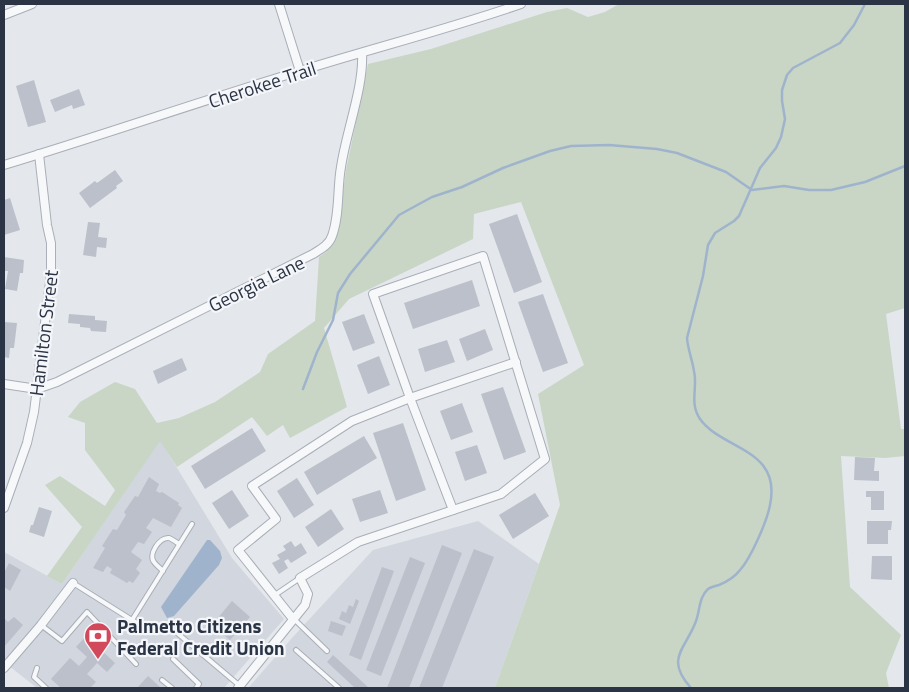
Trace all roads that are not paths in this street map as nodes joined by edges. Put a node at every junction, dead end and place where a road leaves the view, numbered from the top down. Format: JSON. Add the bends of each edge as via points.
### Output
{"nodes":[{"id":1,"x":32,"y":4,"type":"edge"},
{"id":2,"x":279,"y":4,"type":"edge"},
{"id":3,"x":521,"y":4,"type":"edge"},
{"id":4,"x":4,"y":15,"type":"edge"},
{"id":5,"x":362,"y":53,"type":"junction"},
{"id":6,"x":300,"y":71,"type":"junction"},
{"id":7,"x":39,"y":154,"type":"junction"},
{"id":8,"x":4,"y":165,"type":"edge"},
{"id":9,"x":516,"y":362,"type":"junction"},
{"id":10,"x":4,"y":384,"type":"edge"},
{"id":11,"x":37,"y":389,"type":"junction"},
{"id":12,"x":410,"y":398,"type":"junction"},
{"id":13,"x":4,"y":508,"type":"edge"},
{"id":14,"x":453,"y":510,"type":"junction"},
{"id":15,"x":192,"y":524,"type":"dead end"},
{"id":16,"x":179,"y":544,"type":"junction"},
{"id":17,"x":163,"y":571,"type":"junction"},
{"id":18,"x":300,"y":578,"type":"junction"},
{"id":19,"x":73,"y":583,"type":"joint"},
{"id":20,"x":274,"y":595,"type":"junction"},
{"id":21,"x":293,"y":618,"type":"junction"},
{"id":22,"x":132,"y":620,"type":"junction"},
{"id":23,"x":41,"y":625,"type":"junction"},
{"id":24,"x":296,"y":650,"type":"dead end"},
{"id":25,"x":327,"y":651,"type":"dead end"},
{"id":26,"x":173,"y":659,"type":"dead end"},
{"id":27,"x":136,"y":664,"type":"dead end"},
{"id":28,"x":4,"y":668,"type":"edge"},
{"id":29,"x":37,"y":668,"type":"dead end"},
{"id":30,"x":162,"y":680,"type":"dead end"},
{"id":31,"x":239,"y":687,"type":"edge"},
{"id":32,"x":46,"y":688,"type":"edge"},
{"id":33,"x":172,"y":688,"type":"edge"},
{"id":34,"x":196,"y":688,"type":"edge"},
{"id":35,"x":338,"y":688,"type":"edge"}],
"edges":[{"from":1,"to":4,"type":"street"},
{"from":2,"to":6,"type":"street"},
{"from":3,"to":5,"type":"street","name":"Cherokee Trail"},
{"from":5,"to":6,"type":"street","name":"Cherokee Trail"},
{"from":5,"to":11,"type":"street","name":"Georgia Lane","via":[[362,71],[341,167],[336,217],[328,244],[65,378]]},
{"from":6,"to":7,"type":"street","name":"Cherokee Trail"},
{"from":7,"to":8,"type":"street","name":"Cherokee Trail"},
{"from":7,"to":11,"type":"street","name":"Hamilton Street","via":[[52,251]]},
{"from":9,"to":12,"type":"street"},
{"from":9,"to":12,"type":"street","via":[[483,256],[374,294]]},
{"from":9,"to":14,"type":"street","via":[[545,459],[501,494]]},
{"from":10,"to":11,"type":"street"},
{"from":11,"to":13,"type":"street","name":"Hamilton Street","via":[[27,443]]},
{"from":12,"to":14,"type":"street"},
{"from":12,"to":20,"type":"street","via":[[352,421],[252,486],[276,519],[238,550]]},
{"from":14,"to":18,"type":"street","via":[[358,542]]},
{"from":15,"to":16,"type":"lane"},
{"from":16,"to":17,"type":"lane"},
{"from":16,"to":17,"type":"lane","via":[[170,538],[159,542],[152,557]]},
{"from":17,"to":22,"type":"lane"},
{"from":18,"to":20,"type":"lane"},
{"from":18,"to":21,"type":"street","via":[[308,594],[305,605]]},
{"from":19,"to":22,"type":"lane"},
{"from":19,"to":23,"type":"street"},
{"from":20,"to":21,"type":"street"},
{"from":21,"to":25,"type":"lane"},
{"from":21,"to":31,"type":"street"},
{"from":22,"to":31,"type":"lane","via":[[140,625],[176,632]]},
{"from":23,"to":27,"type":"lane","via":[[62,641],[87,612]]},
{"from":23,"to":28,"type":"street"},
{"from":24,"to":35,"type":"lane"},
{"from":26,"to":34,"type":"lane","via":[[199,684]]},
{"from":29,"to":32,"type":"lane","via":[[34,677]]},
{"from":30,"to":33,"type":"lane"}]}
